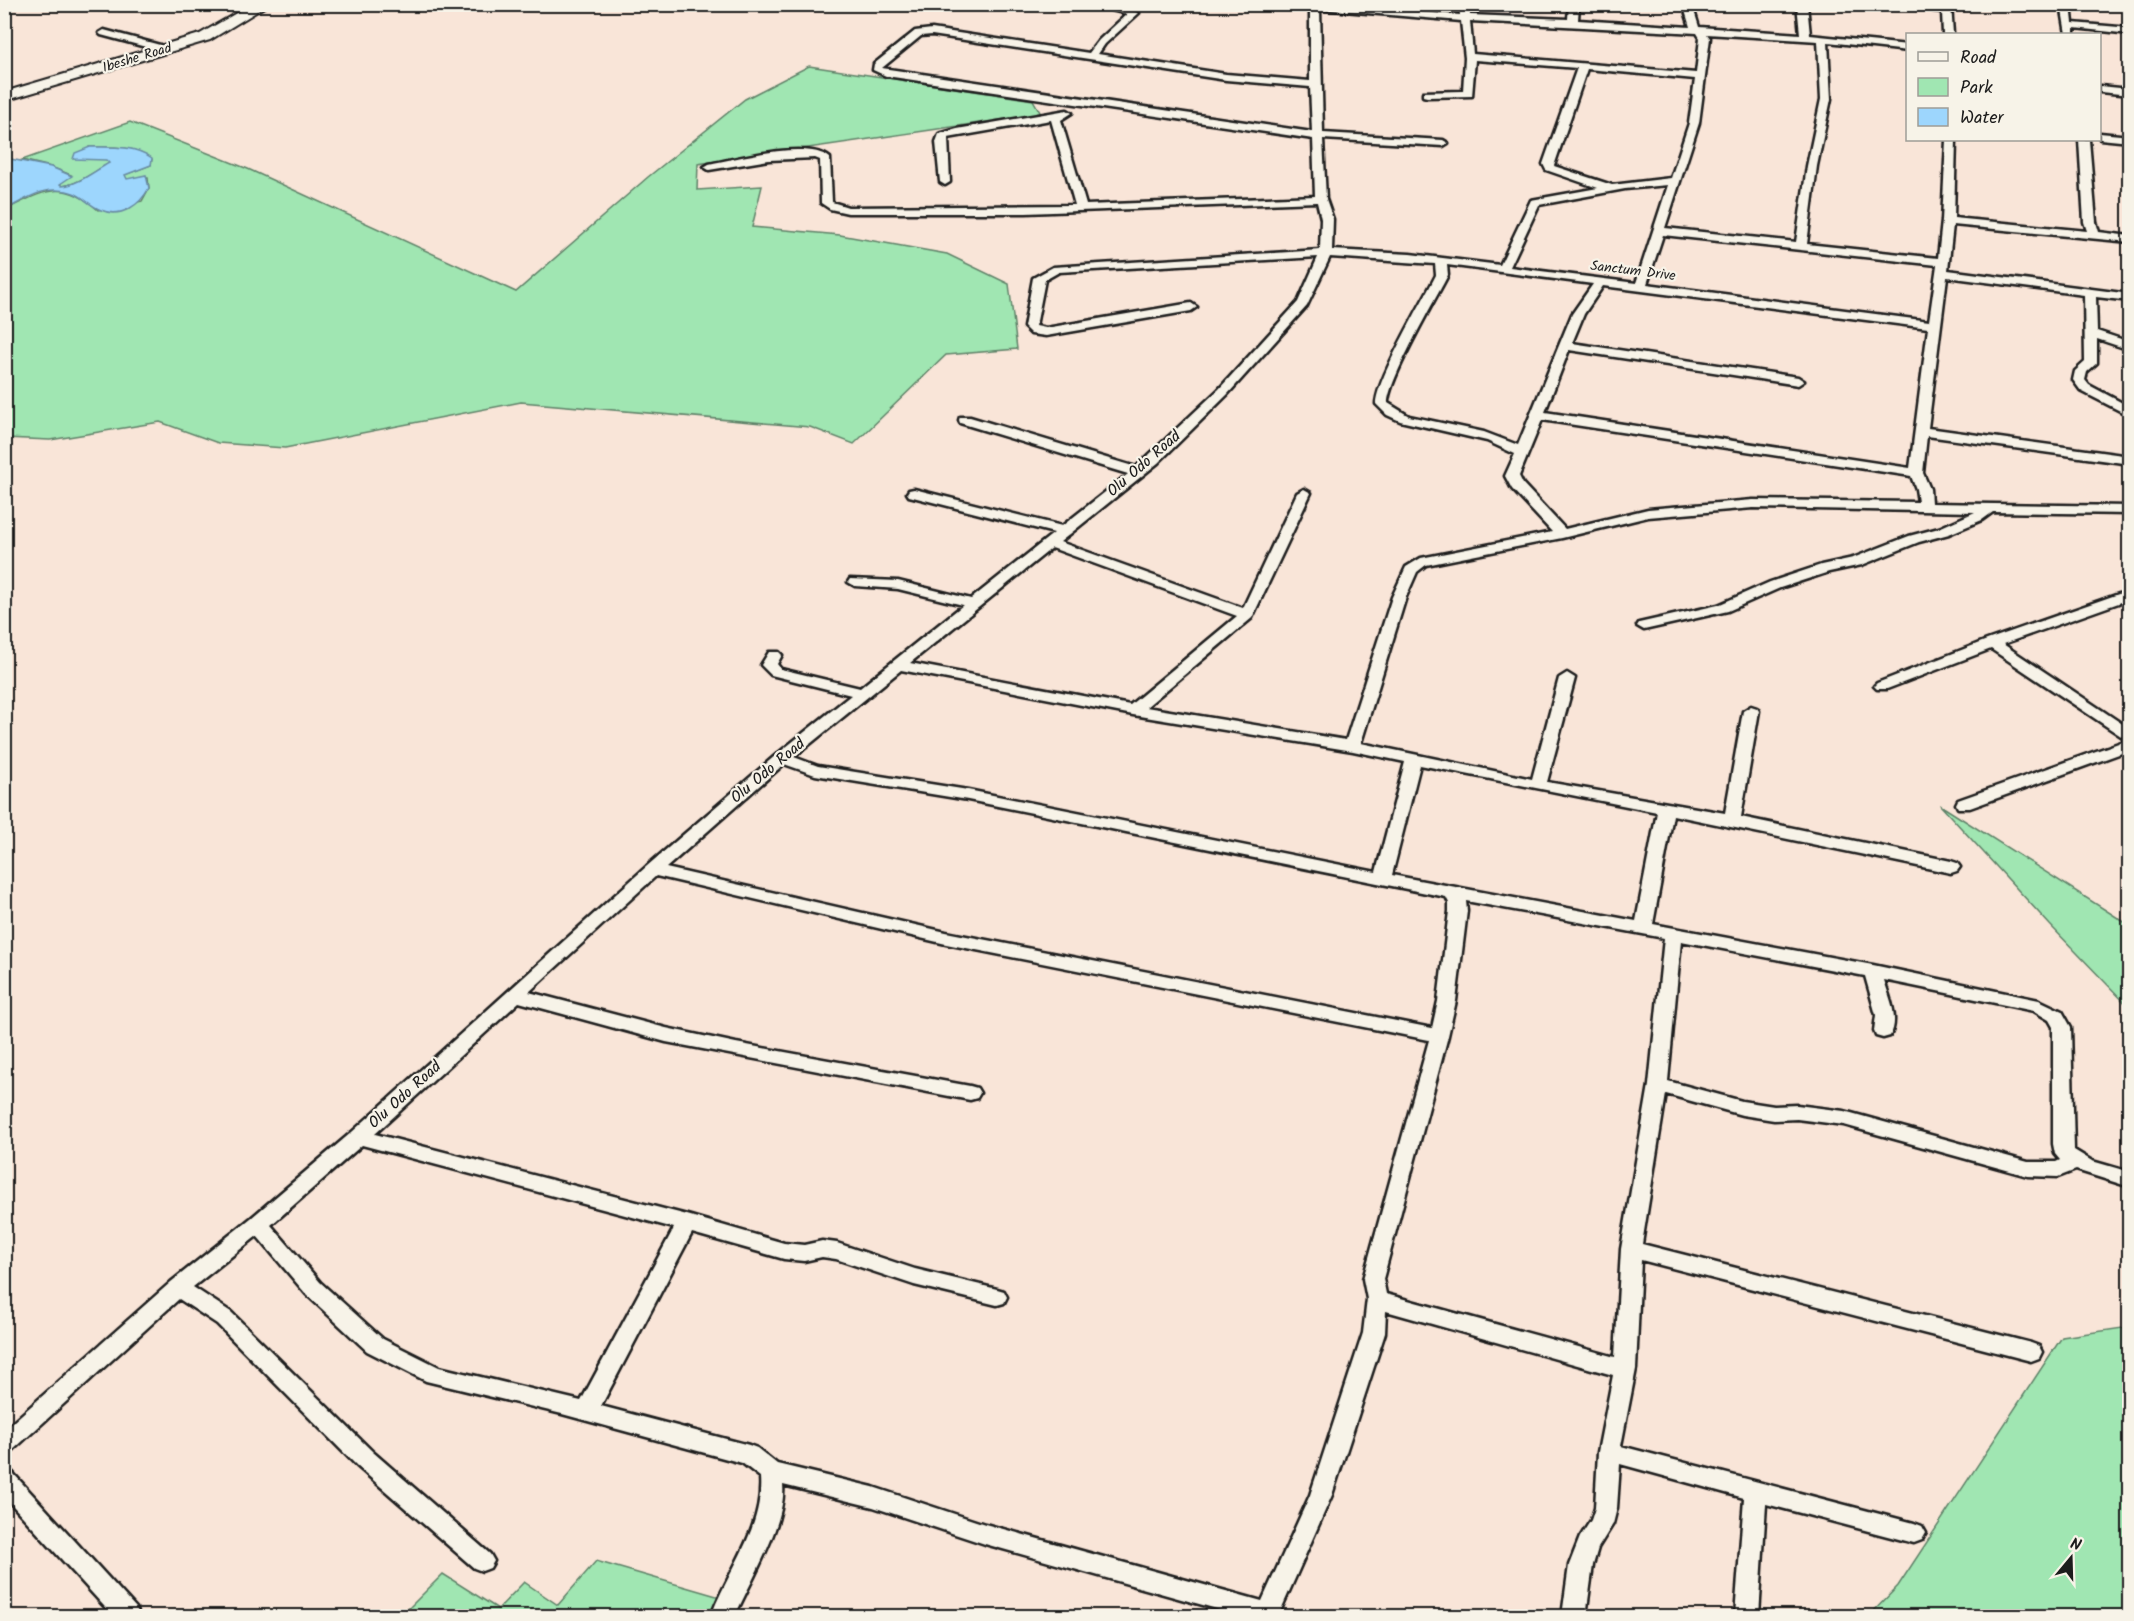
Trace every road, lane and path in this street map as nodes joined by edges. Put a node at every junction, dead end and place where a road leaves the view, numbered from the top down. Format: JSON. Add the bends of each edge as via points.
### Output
{"nodes":[{"id":1,"x":249,"y":4,"type":"edge"},
{"id":2,"x":263,"y":4,"type":"edge"},
{"id":3,"x":1093,"y":4,"type":"edge"},
{"id":4,"x":1464,"y":4,"type":"edge"},
{"id":5,"x":1574,"y":4,"type":"edge"},
{"id":6,"x":1687,"y":4,"type":"edge"},
{"id":7,"x":1802,"y":4,"type":"edge"},
{"id":8,"x":1891,"y":4,"type":"edge"},
{"id":9,"x":2066,"y":4,"type":"edge"},
{"id":10,"x":1315,"y":5,"type":"edge"},
{"id":11,"x":1946,"y":7,"type":"edge"},
{"id":12,"x":1465,"y":18,"type":"junction"},
{"id":13,"x":1573,"y":22,"type":"junction"},
{"id":14,"x":1695,"y":29,"type":"junction"},
{"id":15,"x":2070,"y":30,"type":"edge"},
{"id":16,"x":2130,"y":31,"type":"edge"},
{"id":17,"x":104,"y":33,"type":"dead end"},
{"id":18,"x":1948,"y":33,"type":"edge"},
{"id":19,"x":1805,"y":37,"type":"junction"},
{"id":20,"x":1823,"y":39,"type":"junction"},
{"id":21,"x":157,"y":47,"type":"junction"},
{"id":22,"x":1906,"y":48,"type":"edge"},
{"id":23,"x":1092,"y":56,"type":"junction"},
{"id":24,"x":1470,"y":57,"type":"junction"},
{"id":25,"x":1582,"y":66,"type":"junction"},
{"id":26,"x":1700,"y":76,"type":"junction"},
{"id":27,"x":1315,"y":84,"type":"junction"},
{"id":28,"x":2101,"y":88,"type":"edge"},
{"id":29,"x":4,"y":91,"type":"edge"},
{"id":30,"x":2130,"y":92,"type":"edge"},
{"id":31,"x":1427,"y":94,"type":"dead end"},
{"id":32,"x":4,"y":97,"type":"edge"},
{"id":33,"x":1104,"y":107,"type":"junction"},
{"id":34,"x":1058,"y":116,"type":"junction"},
{"id":35,"x":2101,"y":136,"type":"edge"},
{"id":36,"x":1319,"y":137,"type":"junction"},
{"id":37,"x":2130,"y":139,"type":"edge"},
{"id":38,"x":1951,"y":141,"type":"edge"},
{"id":39,"x":2084,"y":141,"type":"edge"},
{"id":40,"x":1443,"y":143,"type":"dead end"},
{"id":41,"x":709,"y":167,"type":"dead end"},
{"id":42,"x":1676,"y":181,"type":"junction"},
{"id":43,"x":945,"y":182,"type":"dead end"},
{"id":44,"x":1612,"y":189,"type":"junction"},
{"id":45,"x":1321,"y":199,"type":"junction"},
{"id":46,"x":1081,"y":206,"type":"junction"},
{"id":47,"x":1948,"y":221,"type":"junction"},
{"id":48,"x":1660,"y":231,"type":"junction"},
{"id":49,"x":2094,"y":235,"type":"junction"},
{"id":50,"x":2130,"y":239,"type":"edge"},
{"id":51,"x":1801,"y":247,"type":"junction"},
{"id":52,"x":1326,"y":253,"type":"junction"},
{"id":53,"x":1441,"y":261,"type":"junction"},
{"id":54,"x":1942,"y":268,"type":"junction"},
{"id":55,"x":1503,"y":270,"type":"junction"},
{"id":56,"x":1600,"y":282,"type":"junction"},
{"id":57,"x":1641,"y":286,"type":"junction"},
{"id":58,"x":2090,"y":293,"type":"junction"},
{"id":59,"x":2130,"y":298,"type":"edge"},
{"id":60,"x":1191,"y":308,"type":"dead end"},
{"id":61,"x":1936,"y":326,"type":"junction"},
{"id":62,"x":2091,"y":333,"type":"junction"},
{"id":63,"x":1565,"y":346,"type":"junction"},
{"id":64,"x":2130,"y":346,"type":"edge"},
{"id":65,"x":1798,"y":381,"type":"dead end"},
{"id":66,"x":2130,"y":412,"type":"edge"},
{"id":67,"x":1537,"y":415,"type":"junction"},
{"id":68,"x":965,"y":420,"type":"dead end"},
{"id":69,"x":1922,"y":431,"type":"junction"},
{"id":70,"x":1522,"y":452,"type":"junction"},
{"id":71,"x":2130,"y":460,"type":"edge"},
{"id":72,"x":1137,"y":472,"type":"junction"},
{"id":73,"x":1916,"y":473,"type":"junction"},
{"id":74,"x":914,"y":493,"type":"dead end"},
{"id":75,"x":1304,"y":493,"type":"dead end"},
{"id":76,"x":1925,"y":506,"type":"junction"},
{"id":77,"x":1991,"y":507,"type":"junction"},
{"id":78,"x":2130,"y":510,"type":"edge"},
{"id":79,"x":1064,"y":531,"type":"junction"},
{"id":80,"x":1562,"y":534,"type":"junction"},
{"id":81,"x":1050,"y":543,"type":"junction"},
{"id":82,"x":855,"y":582,"type":"dead end"},
{"id":83,"x":2130,"y":594,"type":"edge"},
{"id":84,"x":975,"y":604,"type":"junction"},
{"id":85,"x":1246,"y":615,"type":"junction"},
{"id":86,"x":1644,"y":626,"type":"dead end"},
{"id":87,"x":1992,"y":643,"type":"junction"},
{"id":88,"x":774,"y":655,"type":"dead end"},
{"id":89,"x":898,"y":665,"type":"junction"},
{"id":90,"x":1567,"y":678,"type":"dead end"},
{"id":91,"x":1882,"y":686,"type":"dead end"},
{"id":92,"x":863,"y":693,"type":"junction"},
{"id":93,"x":1133,"y":710,"type":"junction"},
{"id":94,"x":1751,"y":711,"type":"dead end"},
{"id":95,"x":2130,"y":736,"type":"edge"},
{"id":96,"x":2130,"y":744,"type":"edge"},
{"id":97,"x":1353,"y":746,"type":"junction"},
{"id":98,"x":782,"y":758,"type":"junction"},
{"id":99,"x":1414,"y":759,"type":"junction"},
{"id":100,"x":1538,"y":784,"type":"junction"},
{"id":101,"x":1964,"y":804,"type":"dead end"},
{"id":102,"x":1666,"y":808,"type":"junction"},
{"id":103,"x":1732,"y":820,"type":"junction"},
{"id":104,"x":1951,"y":867,"type":"dead end"},
{"id":105,"x":652,"y":870,"type":"junction"},
{"id":106,"x":1383,"y":879,"type":"junction"},
{"id":107,"x":1452,"y":893,"type":"junction"},
{"id":108,"x":1643,"y":929,"type":"junction"},
{"id":109,"x":1673,"y":934,"type":"junction"},
{"id":110,"x":1873,"y":970,"type":"junction"},
{"id":111,"x":515,"y":995,"type":"junction"},
{"id":112,"x":1883,"y":1031,"type":"dead end"},
{"id":113,"x":1439,"y":1036,"type":"junction"},
{"id":114,"x":1658,"y":1085,"type":"junction"},
{"id":115,"x":970,"y":1093,"type":"dead end"},
{"id":116,"x":358,"y":1137,"type":"junction"},
{"id":117,"x":2075,"y":1162,"type":"junction"},
{"id":118,"x":2130,"y":1180,"type":"edge"},
{"id":119,"x":687,"y":1223,"type":"junction"},
{"id":120,"x":258,"y":1224,"type":"junction"},
{"id":121,"x":1631,"y":1249,"type":"junction"},
{"id":122,"x":178,"y":1288,"type":"junction"},
{"id":123,"x":997,"y":1297,"type":"dead end"},
{"id":124,"x":1377,"y":1299,"type":"junction"},
{"id":125,"x":2031,"y":1352,"type":"dead end"},
{"id":126,"x":1625,"y":1369,"type":"junction"},
{"id":127,"x":587,"y":1411,"type":"junction"},
{"id":128,"x":4,"y":1443,"type":"edge"},
{"id":129,"x":1609,"y":1452,"type":"junction"},
{"id":130,"x":771,"y":1472,"type":"junction"},
{"id":131,"x":4,"y":1479,"type":"edge"},
{"id":132,"x":1756,"y":1490,"type":"junction"},
{"id":133,"x":1914,"y":1533,"type":"dead end"},
{"id":134,"x":482,"y":1561,"type":"dead end"},
{"id":135,"x":1269,"y":1615,"type":"edge"},
{"id":136,"x":128,"y":1617,"type":"edge"},
{"id":137,"x":723,"y":1617,"type":"edge"},
{"id":138,"x":1574,"y":1617,"type":"edge"},
{"id":139,"x":1747,"y":1617,"type":"edge"}],
"edges":[{"from":1,"to":21,"type":"main road","name":"Ibeshe Road","via":[[199,32]]},
{"from":2,"to":32,"type":"main road","name":"Ibeshe Road","via":[[205,37]]},
{"from":3,"to":23,"type":"street","via":[[1134,13]]},
{"from":4,"to":12,"type":"street"},
{"from":5,"to":13,"type":"street"},
{"from":6,"to":14,"type":"street"},
{"from":7,"to":19,"type":"street"},
{"from":8,"to":11,"type":"street"},
{"from":9,"to":15,"type":"street"},
{"from":10,"to":12,"type":"street"},
{"from":10,"to":27,"type":"street","name":"Olu Odo Road"},
{"from":11,"to":18,"type":"street"},
{"from":12,"to":13,"type":"street"},
{"from":12,"to":24,"type":"street"},
{"from":13,"to":14,"type":"street"},
{"from":14,"to":19,"type":"street"},
{"from":14,"to":26,"type":"street","via":[[1705,38]]},
{"from":15,"to":16,"type":"street"},
{"from":17,"to":21,"type":"street"},
{"from":19,"to":20,"type":"street"},
{"from":20,"to":22,"type":"street"},
{"from":20,"to":51,"type":"street","via":[[1826,99]]},
{"from":21,"to":29,"type":"main road","name":"Ibeshe Road"},
{"from":23,"to":27,"type":"street","via":[[1226,77]]},
{"from":23,"to":33,"type":"street","via":[[932,32],[918,33],[877,66],[886,73]]},
{"from":24,"to":25,"type":"street"},
{"from":24,"to":31,"type":"street","via":[[1468,94]]},
{"from":25,"to":26,"type":"street"},
{"from":25,"to":44,"type":"street","via":[[1548,164],[1559,172]]},
{"from":26,"to":42,"type":"street","via":[[1694,123]]},
{"from":27,"to":36,"type":"street","name":"Olu Odo Road"},
{"from":28,"to":30,"type":"street"},
{"from":33,"to":34,"type":"street"},
{"from":33,"to":36,"type":"street"},
{"from":34,"to":43,"type":"street","via":[[944,136],[941,142]]},
{"from":34,"to":46,"type":"street"},
{"from":35,"to":37,"type":"street"},
{"from":36,"to":40,"type":"street"},
{"from":36,"to":45,"type":"street","name":"Olu Odo Road"},
{"from":38,"to":47,"type":"street"},
{"from":39,"to":49,"type":"street"},
{"from":41,"to":46,"type":"street","via":[[795,153],[820,154],[825,158],[827,203],[848,210],[972,213]]},
{"from":42,"to":44,"type":"street"},
{"from":42,"to":48,"type":"street"},
{"from":44,"to":55,"type":"street","via":[[1535,202]]},
{"from":45,"to":46,"type":"street"},
{"from":45,"to":52,"type":"street","name":"Olu Odo Road","via":[[1327,219]]},
{"from":47,"to":49,"type":"street"},
{"from":47,"to":54,"type":"street"},
{"from":48,"to":51,"type":"street"},
{"from":48,"to":57,"type":"street"},
{"from":49,"to":50,"type":"street"},
{"from":51,"to":54,"type":"street"},
{"from":52,"to":53,"type":"street","name":"Sanctum Drive"},
{"from":52,"to":60,"type":"street","name":"Sanctum Drive","via":[[1057,268],[1040,278],[1030,327],[1046,332]]},
{"from":52,"to":72,"type":"street","name":"Olu Odo Road","via":[[1303,303],[1223,392]]},
{"from":53,"to":55,"type":"street","name":"Sanctum Drive"},
{"from":53,"to":70,"type":"street","via":[[1442,274],[1382,396],[1382,404],[1405,419],[1492,438]]},
{"from":54,"to":58,"type":"street"},
{"from":54,"to":61,"type":"street"},
{"from":55,"to":56,"type":"street","name":"Sanctum Drive"},
{"from":56,"to":57,"type":"street","name":"Sanctum Drive"},
{"from":56,"to":63,"type":"street","via":[[1578,314]]},
{"from":57,"to":61,"type":"street","name":"Sanctum Drive"},
{"from":58,"to":59,"type":"street"},
{"from":58,"to":62,"type":"street"},
{"from":61,"to":69,"type":"street"},
{"from":62,"to":64,"type":"street"},
{"from":62,"to":66,"type":"street","via":[[2091,363],[2081,371],[2079,380],[2085,388]]},
{"from":63,"to":65,"type":"street"},
{"from":63,"to":67,"type":"street"},
{"from":67,"to":70,"type":"street"},
{"from":67,"to":73,"type":"street"},
{"from":68,"to":72,"type":"street"},
{"from":69,"to":71,"type":"street"},
{"from":69,"to":73,"type":"street"},
{"from":70,"to":80,"type":"street","via":[[1512,476]]},
{"from":72,"to":79,"type":"street","name":"Olu Odo Road"},
{"from":73,"to":76,"type":"street"},
{"from":74,"to":79,"type":"street"},
{"from":75,"to":85,"type":"street"},
{"from":76,"to":77,"type":"street"},
{"from":76,"to":80,"type":"street","via":[[1753,504],[1648,513]]},
{"from":77,"to":78,"type":"street"},
{"from":77,"to":86,"type":"street","via":[[1944,531],[1857,562],[1775,585],[1723,608]]},
{"from":79,"to":81,"type":"street","name":"Olu Odo Road"},
{"from":80,"to":97,"type":"street","via":[[1421,562],[1411,570],[1370,684]]},
{"from":81,"to":84,"type":"street","name":"Olu Odo Road"},
{"from":81,"to":85,"type":"street"},
{"from":82,"to":84,"type":"street","via":[[898,585]]},
{"from":83,"to":87,"type":"street"},
{"from":84,"to":89,"type":"street","name":"Olu Odo Road"},
{"from":85,"to":93,"type":"street"},
{"from":87,"to":91,"type":"street"},
{"from":87,"to":95,"type":"street"},
{"from":88,"to":92,"type":"street","via":[[769,665],[776,672]]},
{"from":89,"to":92,"type":"street","name":"Olu Odo Road"},
{"from":89,"to":93,"type":"street"},
{"from":90,"to":100,"type":"street"},
{"from":92,"to":98,"type":"street","name":"Olu Odo Road"},
{"from":93,"to":97,"type":"street"},
{"from":94,"to":103,"type":"street"},
{"from":96,"to":101,"type":"street"},
{"from":97,"to":99,"type":"street"},
{"from":98,"to":105,"type":"street","name":"Olu Odo Road"},
{"from":98,"to":106,"type":"street","via":[[815,770],[968,795]]},
{"from":99,"to":100,"type":"street"},
{"from":99,"to":106,"type":"street"},
{"from":100,"to":102,"type":"street"},
{"from":102,"to":103,"type":"street"},
{"from":102,"to":108,"type":"street"},
{"from":103,"to":104,"type":"street"},
{"from":105,"to":111,"type":"street","name":"Olu Odo Road"},
{"from":105,"to":113,"type":"street","via":[[766,899]]},
{"from":106,"to":107,"type":"street"},
{"from":107,"to":108,"type":"street"},
{"from":107,"to":113,"type":"street","via":[[1458,911]]},
{"from":108,"to":109,"type":"street"},
{"from":109,"to":110,"type":"street"},
{"from":109,"to":114,"type":"street"},
{"from":110,"to":112,"type":"street","via":[[1885,1015]]},
{"from":110,"to":117,"type":"street","via":[[2021,1000],[2056,1016],[2062,1027],[2063,1144],[2065,1154]]},
{"from":111,"to":115,"type":"street","via":[[666,1035]]},
{"from":111,"to":116,"type":"street","name":"Olu Odo Road"},
{"from":113,"to":124,"type":"street","via":[[1372,1279]]},
{"from":114,"to":117,"type":"street","via":[[1764,1112],[1844,1118],[2028,1169],[2058,1170]]},
{"from":114,"to":121,"type":"street"},
{"from":116,"to":119,"type":"street"},
{"from":116,"to":120,"type":"street","name":"Olu Odo Road"},
{"from":117,"to":118,"type":"street"},
{"from":119,"to":123,"type":"street","via":[[784,1251],[837,1251]]},
{"from":119,"to":127,"type":"street"},
{"from":120,"to":122,"type":"street","name":"Olu Odo Road"},
{"from":120,"to":127,"type":"street","via":[[313,1288],[375,1345],[434,1375]]},
{"from":121,"to":125,"type":"street"},
{"from":121,"to":126,"type":"street"},
{"from":122,"to":128,"type":"street","name":"Olu Odo Road"},
{"from":122,"to":134,"type":"street","via":[[224,1318],[365,1459]]},
{"from":124,"to":126,"type":"street"},
{"from":124,"to":135,"type":"street","via":[[1374,1334],[1321,1495]]},
{"from":126,"to":129,"type":"street"},
{"from":127,"to":130,"type":"street","via":[[749,1455]]},
{"from":129,"to":132,"type":"street"},
{"from":129,"to":138,"type":"street","via":[[1606,1508],[1581,1565]]},
{"from":130,"to":135,"type":"street","via":[[873,1497],[985,1534]]},
{"from":130,"to":137,"type":"street","via":[[773,1496],[763,1530]]},
{"from":131,"to":136,"type":"street"},
{"from":132,"to":133,"type":"street"},
{"from":132,"to":139,"type":"street"}]}
